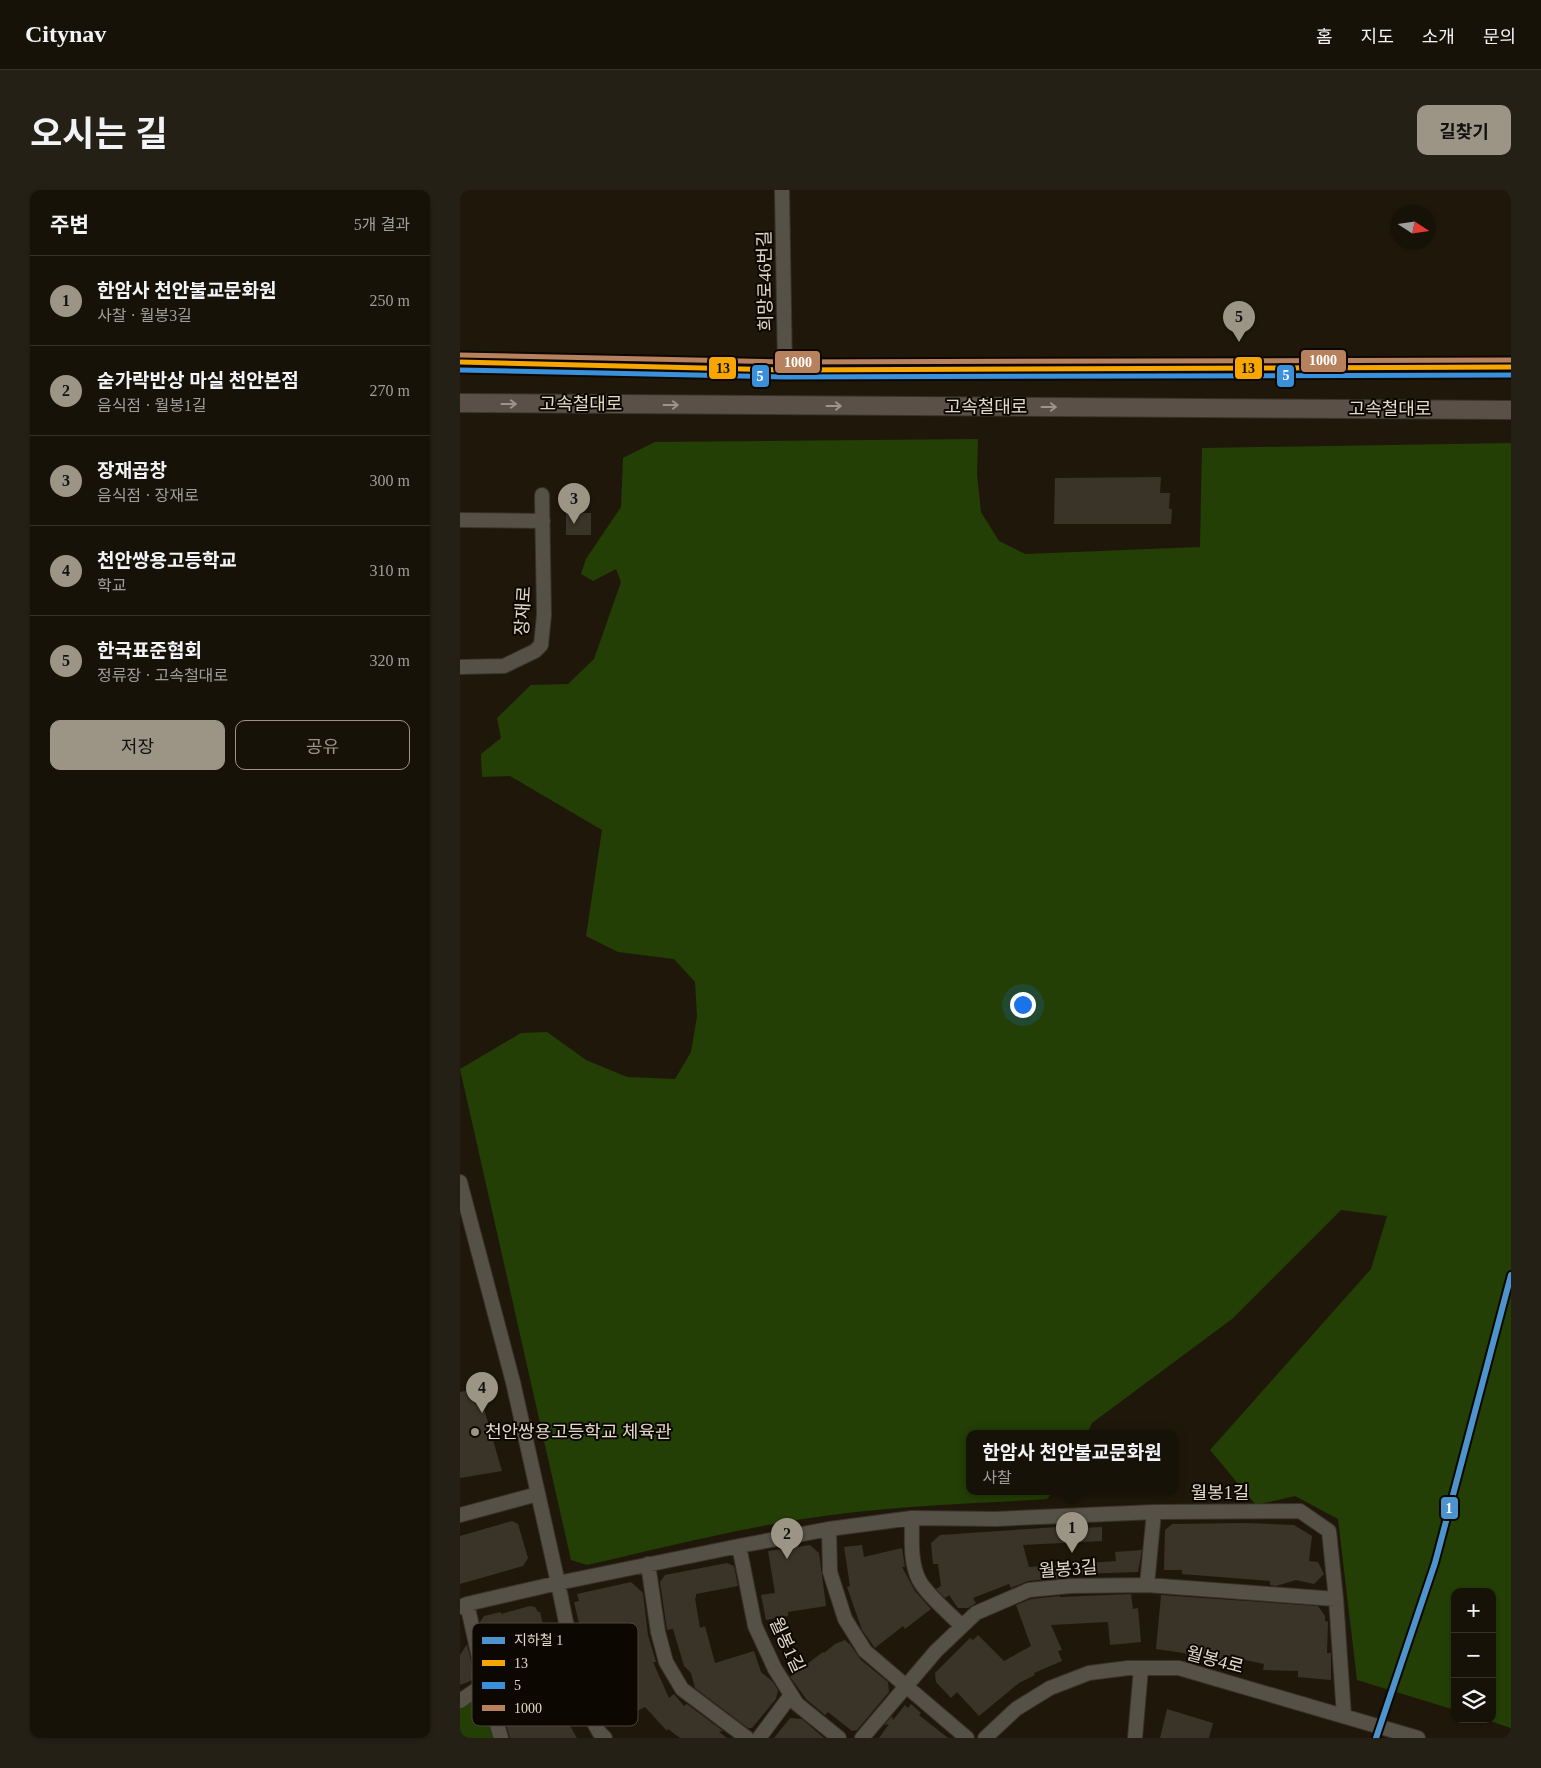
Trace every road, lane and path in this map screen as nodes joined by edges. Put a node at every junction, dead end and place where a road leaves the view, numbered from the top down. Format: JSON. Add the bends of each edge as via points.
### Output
{"nodes":[{"id":1,"x":782,"y":190,"type":"edge"},
{"id":2,"x":460,"y":362,"type":"edge"},
{"id":3,"x":1511,"y":368,"type":"edge"},
{"id":4,"x":785,"y":370,"type":"junction"},
{"id":5,"x":460,"y":403,"type":"edge"},
{"id":6,"x":1511,"y":410,"type":"edge"},
{"id":7,"x":542,"y":495,"type":"dead end"},
{"id":8,"x":460,"y":520,"type":"edge"},
{"id":9,"x":543,"y":521,"type":"junction"},
{"id":10,"x":460,"y":667,"type":"edge"},
{"id":11,"x":460,"y":1182,"type":"edge"},
{"id":12,"x":538,"y":1494,"type":"junction"},
{"id":13,"x":1154,"y":1512,"type":"junction"},
{"id":14,"x":460,"y":1515,"type":"edge"},
{"id":15,"x":912,"y":1518,"type":"junction"},
{"id":16,"x":830,"y":1528,"type":"junction"},
{"id":17,"x":739,"y":1546,"type":"junction"},
{"id":18,"x":648,"y":1564,"type":"junction"},
{"id":19,"x":558,"y":1583,"type":"junction"},
{"id":20,"x":1147,"y":1584,"type":"junction"},
{"id":21,"x":1336,"y":1599,"type":"junction"},
{"id":22,"x":463,"y":1606,"type":"edge"},
{"id":23,"x":566,"y":1623,"type":"edge"},
{"id":24,"x":962,"y":1626,"type":"junction"},
{"id":25,"x":472,"y":1638,"type":"edge"},
{"id":26,"x":1141,"y":1668,"type":"junction"},
{"id":27,"x":906,"y":1687,"type":"junction"},
{"id":28,"x":472,"y":1693,"type":"edge"},
{"id":29,"x":791,"y":1695,"type":"junction"},
{"id":30,"x":460,"y":1701,"type":"edge"},
{"id":31,"x":1344,"y":1716,"type":"junction"},
{"id":32,"x":497,"y":1726,"type":"edge"},
{"id":33,"x":501,"y":1738,"type":"edge"},
{"id":34,"x":747,"y":1738,"type":"edge"},
{"id":35,"x":759,"y":1738,"type":"edge"},
{"id":36,"x":839,"y":1738,"type":"edge"},
{"id":37,"x":862,"y":1738,"type":"edge"},
{"id":38,"x":968,"y":1738,"type":"edge"},
{"id":39,"x":985,"y":1738,"type":"edge"},
{"id":40,"x":1135,"y":1738,"type":"edge"},
{"id":41,"x":1418,"y":1738,"type":"edge"}],
"edges":[{"from":1,"to":4,"type":"street","name":"희망로46번길"},
{"from":2,"to":4,"type":"main road"},
{"from":3,"to":4,"type":"main road"},
{"from":5,"to":6,"type":"main road","name":"고속철대로","one_way":true},
{"from":7,"to":9,"type":"street","name":"장재로"},
{"from":8,"to":9,"type":"street"},
{"from":9,"to":10,"type":"street","name":"장재로","via":[[544,615],[541,645],[504,666]]},
{"from":11,"to":12,"type":"street","via":[[513,1382]]},
{"from":12,"to":14,"type":"street"},
{"from":12,"to":19,"type":"street"},
{"from":13,"to":15,"type":"street","name":"월봉1길","via":[[996,1519]]},
{"from":13,"to":20,"type":"street"},
{"from":13,"to":21,"type":"street","name":"월봉1길","via":[[1300,1511],[1329,1531]]},
{"from":15,"to":16,"type":"street","name":"월봉1길"},
{"from":15,"to":24,"type":"street","via":[[912,1555],[919,1581]]},
{"from":16,"to":17,"type":"street","name":"월봉1길"},
{"from":16,"to":27,"type":"street","via":[[830,1572],[845,1619],[865,1651]]},
{"from":17,"to":18,"type":"street","name":"월봉1길"},
{"from":17,"to":29,"type":"street","name":"월봉1길","via":[[755,1626]]},
{"from":18,"to":19,"type":"street","name":"월봉1길"},
{"from":18,"to":34,"type":"street","via":[[666,1662],[682,1689]]},
{"from":19,"to":22,"type":"street","name":"월봉1길"},
{"from":19,"to":23,"type":"street"},
{"from":20,"to":21,"type":"street","name":"월봉3길"},
{"from":20,"to":24,"type":"street","name":"월봉3길","via":[[1029,1590],[976,1613]]},
{"from":21,"to":31,"type":"street","name":"월봉1길"},
{"from":22,"to":25,"type":"street"},
{"from":24,"to":27,"type":"street","name":"월봉3길"},
{"from":26,"to":31,"type":"street","name":"월봉4로","via":[[1179,1668]]},
{"from":26,"to":39,"type":"street","name":"월봉4로","via":[[1090,1674],[1050,1688],[1016,1709]]},
{"from":26,"to":40,"type":"street"},
{"from":27,"to":37,"type":"street","name":"월봉3길"},
{"from":27,"to":38,"type":"street"},
{"from":28,"to":30,"type":"street"},
{"from":29,"to":35,"type":"street"},
{"from":29,"to":36,"type":"street","name":"월봉1길","via":[[797,1704]]},
{"from":31,"to":41,"type":"street","name":"월봉4로"},
{"from":32,"to":33,"type":"street"}]}
